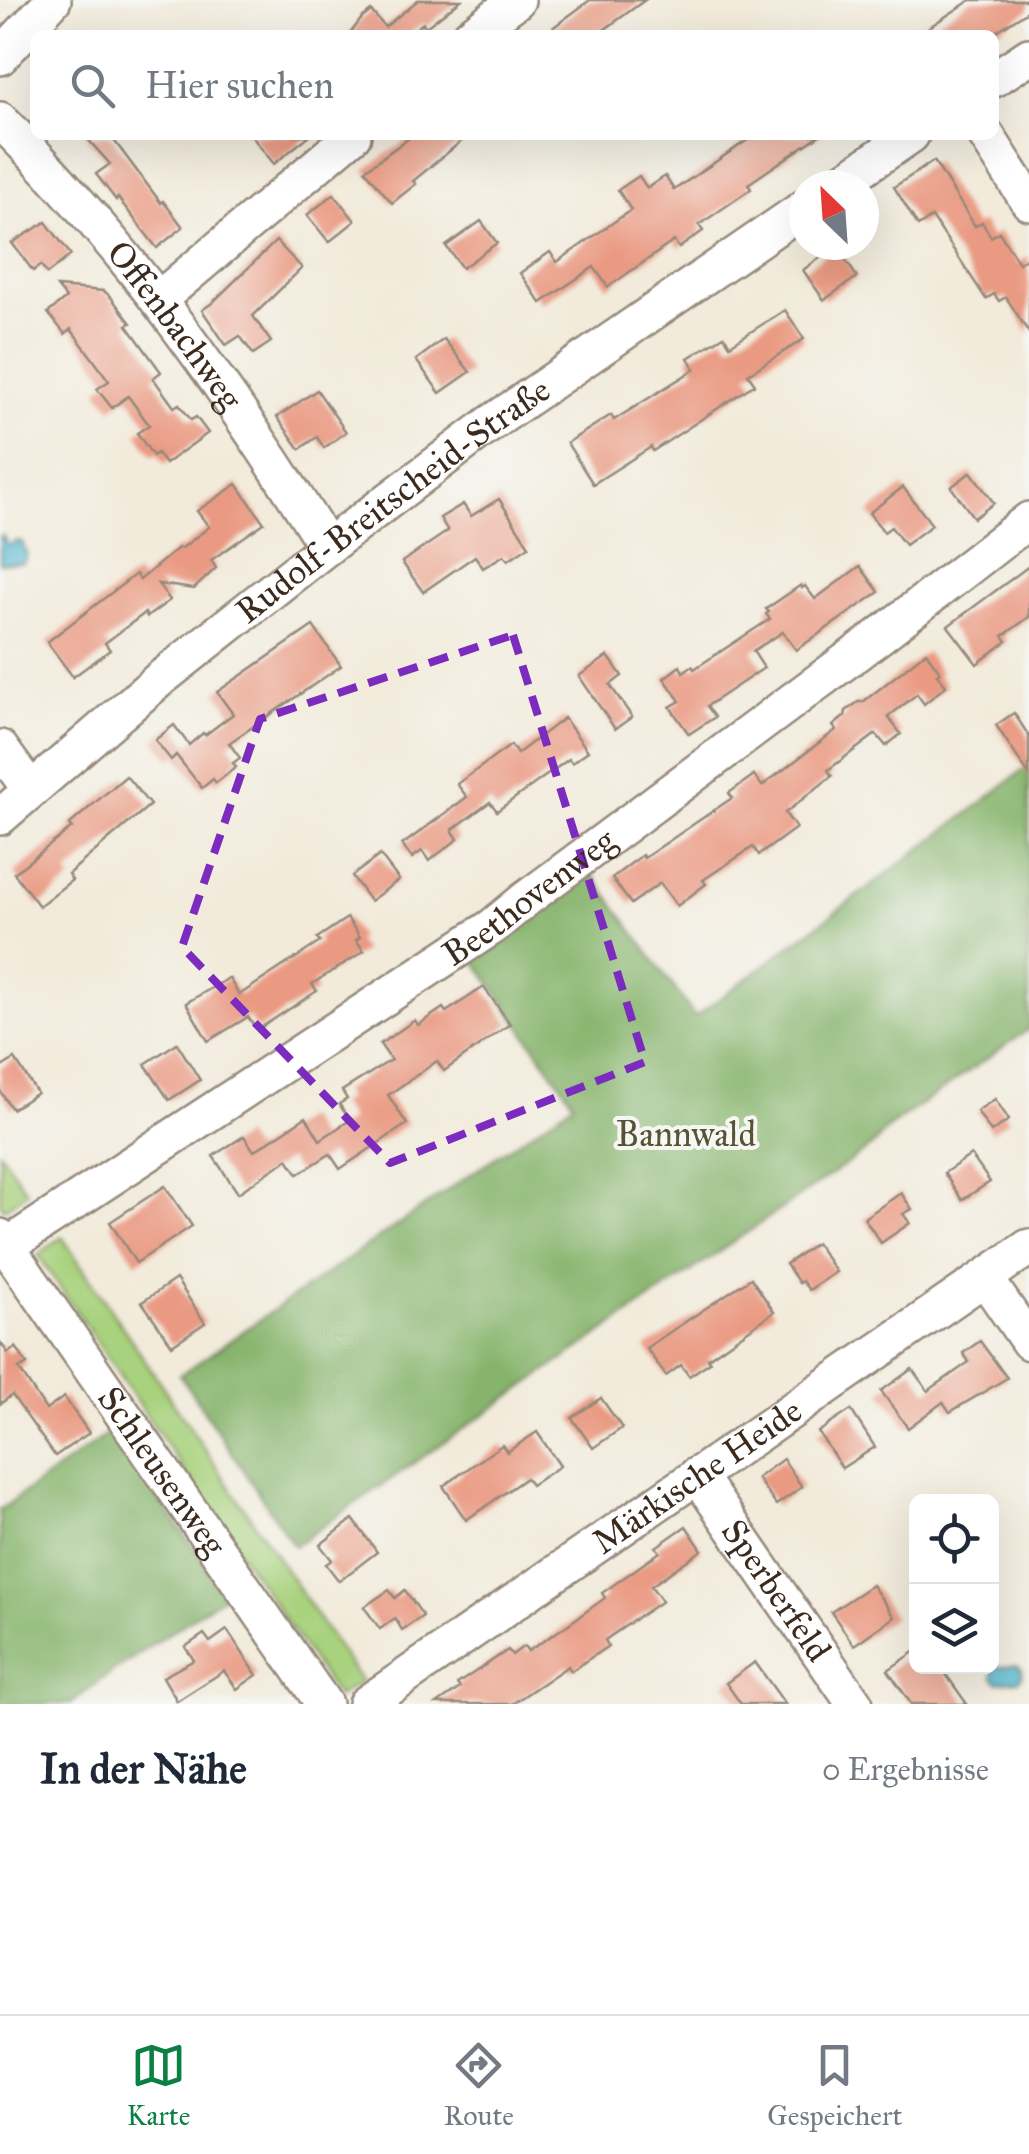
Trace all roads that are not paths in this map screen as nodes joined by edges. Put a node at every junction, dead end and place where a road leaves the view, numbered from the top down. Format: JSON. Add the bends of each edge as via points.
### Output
{"nodes":[{"id":1,"x":53,"y":0,"type":"edge"},
{"id":2,"x":517,"y":0,"type":"edge"},
{"id":3,"x":478,"y":30,"type":"edge"},
{"id":4,"x":0,"y":56,"type":"edge"},
{"id":5,"x":1029,"y":56,"type":"edge"},
{"id":6,"x":999,"y":76,"type":"edge"},
{"id":7,"x":0,"y":120,"type":"edge"},
{"id":8,"x":347,"y":140,"type":"edge"},
{"id":9,"x":905,"y":140,"type":"edge"},
{"id":10,"x":989,"y":140,"type":"edge"},
{"id":11,"x":860,"y":170,"type":"edge"},
{"id":12,"x":1029,"y":202,"type":"edge"},
{"id":13,"x":789,"y":218,"type":"edge"},
{"id":14,"x":158,"y":300,"type":"junction"},
{"id":15,"x":1029,"y":520,"type":"edge"},
{"id":16,"x":327,"y":546,"type":"junction"},
{"id":17,"x":0,"y":748,"type":"edge"},
{"id":18,"x":30,"y":789,"type":"junction"},
{"id":19,"x":0,"y":817,"type":"edge"},
{"id":20,"x":3,"y":1242,"type":"edge"},
{"id":21,"x":1029,"y":1247,"type":"edge"},
{"id":22,"x":985,"y":1278,"type":"junction"},
{"id":23,"x":1029,"y":1342,"type":"edge"},
{"id":24,"x":697,"y":1475,"type":"junction"},
{"id":25,"x":324,"y":1704,"type":"edge"},
{"id":26,"x":366,"y":1704,"type":"edge"},
{"id":27,"x":855,"y":1704,"type":"edge"}],
"edges":[{"from":1,"to":4,"type":"street"},
{"from":2,"to":3,"type":"street"},
{"from":5,"to":6,"type":"street"},
{"from":7,"to":14,"type":"street","name":"Offenbachweg"},
{"from":8,"to":14,"type":"street"},
{"from":9,"to":11,"type":"street"},
{"from":10,"to":12,"type":"street"},
{"from":13,"to":16,"type":"street","name":"Rudolf-Breitscheid-Straße"},
{"from":14,"to":16,"type":"street","name":"Offenbachweg"},
{"from":15,"to":20,"type":"street","name":"Beethovenweg","via":[[492,927]]},
{"from":16,"to":18,"type":"street","name":"Rudolf-Breitscheid-Straße"},
{"from":17,"to":18,"type":"street"},
{"from":18,"to":19,"type":"street","name":"Rudolf-Breitscheid-Straße"},
{"from":20,"to":25,"type":"street","name":"Schleusenweg"},
{"from":21,"to":22,"type":"street","name":"Märkische Heide"},
{"from":22,"to":23,"type":"street"},
{"from":22,"to":24,"type":"street","name":"Märkische Heide"},
{"from":24,"to":26,"type":"street","name":"Märkische Heide"},
{"from":24,"to":27,"type":"street","name":"Sperberfeld"}]}
